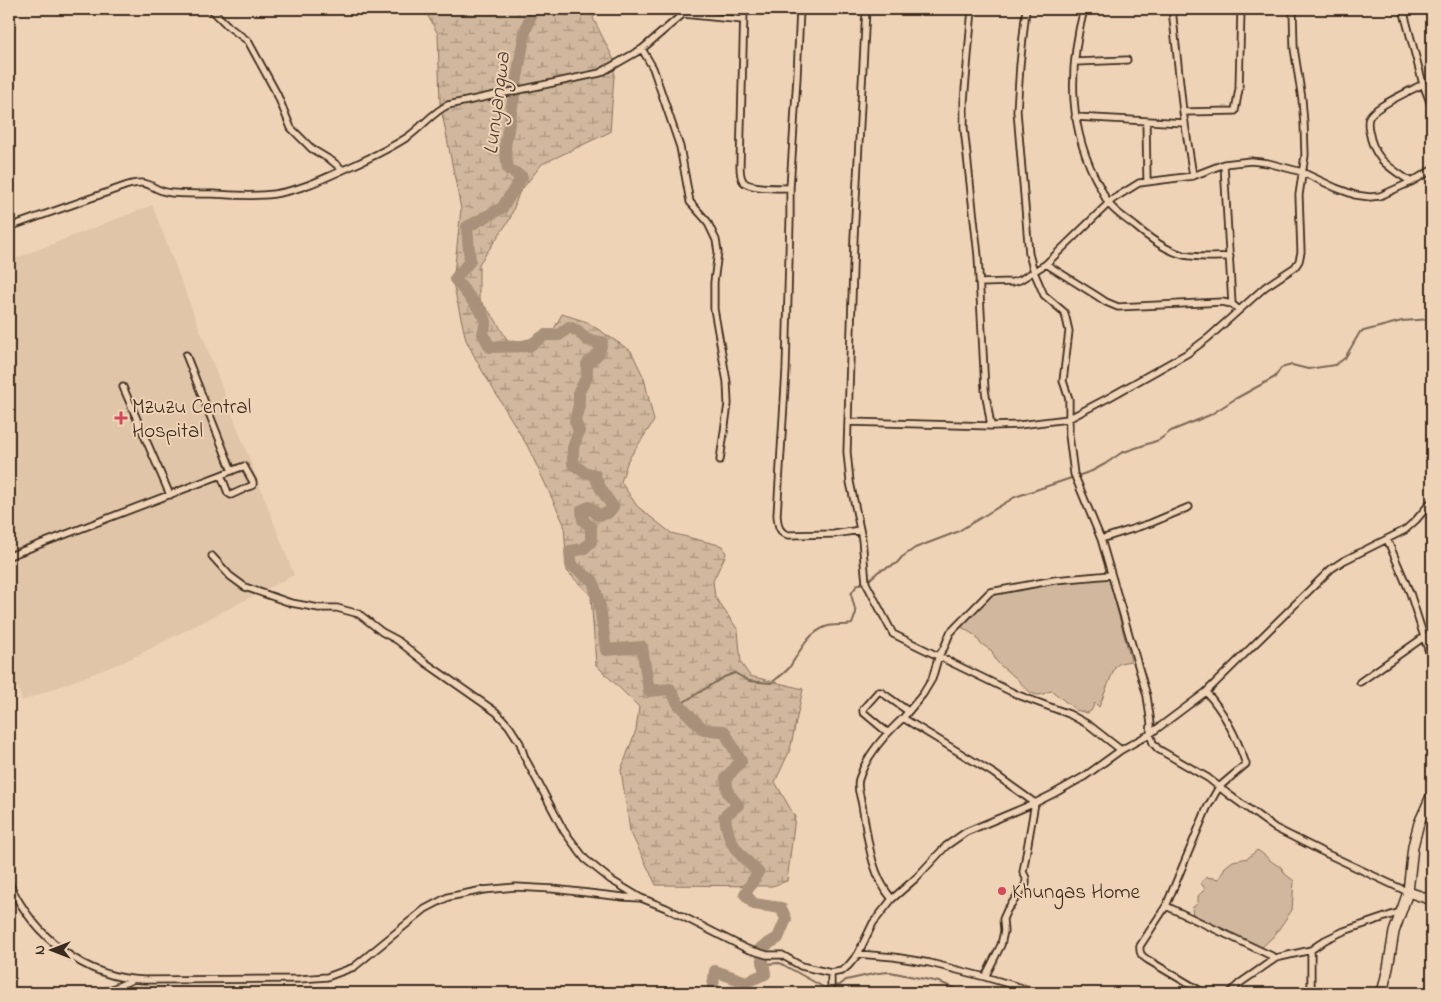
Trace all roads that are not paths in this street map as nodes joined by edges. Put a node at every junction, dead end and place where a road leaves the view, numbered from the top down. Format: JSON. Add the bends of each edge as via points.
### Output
{"nodes":[{"id":1,"x":212,"y":9,"type":"edge"},
{"id":2,"x":744,"y":9,"type":"edge"},
{"id":3,"x":800,"y":9,"type":"edge"},
{"id":4,"x":866,"y":9,"type":"edge"},
{"id":5,"x":972,"y":9,"type":"edge"},
{"id":6,"x":1026,"y":9,"type":"edge"},
{"id":7,"x":1084,"y":9,"type":"edge"},
{"id":8,"x":1172,"y":9,"type":"edge"},
{"id":9,"x":1241,"y":9,"type":"edge"},
{"id":10,"x":1293,"y":9,"type":"edge"},
{"id":11,"x":1403,"y":9,"type":"edge"},
{"id":12,"x":681,"y":11,"type":"edge"},
{"id":13,"x":743,"y":20,"type":"junction"},
{"id":14,"x":642,"y":49,"type":"junction"},
{"id":15,"x":1127,"y":60,"type":"dead end"},
{"id":16,"x":1075,"y":62,"type":"junction"},
{"id":17,"x":1423,"y":84,"type":"junction"},
{"id":18,"x":1432,"y":107,"type":"edge"},
{"id":19,"x":1183,"y":112,"type":"junction"},
{"id":20,"x":1075,"y":117,"type":"junction"},
{"id":21,"x":1146,"y":121,"type":"junction"},
{"id":22,"x":1185,"y":123,"type":"junction"},
{"id":23,"x":1224,"y":164,"type":"junction"},
{"id":24,"x":342,"y":170,"type":"junction"},
{"id":25,"x":1432,"y":170,"type":"edge"},
{"id":26,"x":1302,"y":172,"type":"junction"},
{"id":27,"x":1193,"y":176,"type":"junction"},
{"id":28,"x":1147,"y":181,"type":"junction"},
{"id":29,"x":1412,"y":182,"type":"junction"},
{"id":30,"x":790,"y":188,"type":"junction"},
{"id":31,"x":1109,"y":204,"type":"junction"},
{"id":32,"x":9,"y":227,"type":"edge"},
{"id":33,"x":1230,"y":256,"type":"junction"},
{"id":34,"x":1046,"y":264,"type":"junction"},
{"id":35,"x":1034,"y":272,"type":"junction"},
{"id":36,"x":979,"y":282,"type":"junction"},
{"id":37,"x":1232,"y":304,"type":"junction"},
{"id":38,"x":1238,"y":309,"type":"junction"},
{"id":39,"x":186,"y":355,"type":"dead end"},
{"id":40,"x":123,"y":387,"type":"dead end"},
{"id":41,"x":1068,"y":418,"type":"junction"},
{"id":42,"x":849,"y":422,"type":"junction"},
{"id":43,"x":991,"y":426,"type":"junction"},
{"id":44,"x":720,"y":460,"type":"dead end"},
{"id":45,"x":232,"y":471,"type":"junction"},
{"id":46,"x":221,"y":475,"type":"junction"},
{"id":47,"x":170,"y":494,"type":"junction"},
{"id":48,"x":1432,"y":501,"type":"edge"},
{"id":49,"x":1189,"y":507,"type":"dead end"},
{"id":50,"x":860,"y":530,"type":"junction"},
{"id":51,"x":1101,"y":539,"type":"junction"},
{"id":52,"x":1387,"y":539,"type":"junction"},
{"id":53,"x":9,"y":556,"type":"edge"},
{"id":54,"x":212,"y":556,"type":"dead end"},
{"id":55,"x":1111,"y":575,"type":"junction"},
{"id":56,"x":1424,"y":637,"type":"junction"},
{"id":57,"x":939,"y":655,"type":"junction"},
{"id":58,"x":1432,"y":662,"type":"edge"},
{"id":59,"x":1360,"y":682,"type":"dead end"},
{"id":60,"x":1206,"y":692,"type":"junction"},
{"id":61,"x":908,"y":711,"type":"junction"},
{"id":62,"x":903,"y":718,"type":"junction"},
{"id":63,"x":888,"y":732,"type":"junction"},
{"id":64,"x":1150,"y":734,"type":"junction"},
{"id":65,"x":1121,"y":750,"type":"junction"},
{"id":66,"x":1219,"y":787,"type":"junction"},
{"id":67,"x":1432,"y":794,"type":"edge"},
{"id":68,"x":1035,"y":803,"type":"junction"},
{"id":69,"x":9,"y":883,"type":"edge"},
{"id":70,"x":1408,"y":892,"type":"junction"},
{"id":71,"x":641,"y":898,"type":"junction"},
{"id":72,"x":892,"y":899,"type":"junction"},
{"id":73,"x":1432,"y":900,"type":"edge"},
{"id":74,"x":1166,"y":906,"type":"junction"},
{"id":75,"x":1400,"y":912,"type":"junction"},
{"id":76,"x":1311,"y":950,"type":"junction"},
{"id":77,"x":858,"y":954,"type":"junction"},
{"id":78,"x":1276,"y":958,"type":"junction"},
{"id":79,"x":832,"y":973,"type":"junction"},
{"id":80,"x":985,"y":977,"type":"junction"},
{"id":81,"x":132,"y":980,"type":"junction"},
{"id":82,"x":104,"y":993,"type":"edge"},
{"id":83,"x":832,"y":993,"type":"edge"},
{"id":84,"x":1035,"y":993,"type":"edge"},
{"id":85,"x":1204,"y":993,"type":"edge"},
{"id":86,"x":1230,"y":993,"type":"edge"},
{"id":87,"x":1311,"y":993,"type":"edge"},
{"id":88,"x":1382,"y":993,"type":"edge"}],
"edges":[{"from":1,"to":24,"type":"street","via":[[248,41],[277,94],[291,128],[312,149]]},
{"from":2,"to":13,"type":"street"},
{"from":3,"to":30,"type":"street"},
{"from":4,"to":42,"type":"street","via":[[854,237]]},
{"from":5,"to":36,"type":"street","via":[[964,128]]},
{"from":6,"to":35,"type":"street","via":[[1017,111],[1026,234]]},
{"from":7,"to":16,"type":"street"},
{"from":8,"to":19,"type":"street"},
{"from":9,"to":19,"type":"street","via":[[1239,90],[1235,111]]},
{"from":10,"to":26,"type":"street","via":[[1294,48],[1304,124]]},
{"from":11,"to":17,"type":"street"},
{"from":12,"to":13,"type":"street"},
{"from":12,"to":14,"type":"street"},
{"from":13,"to":30,"type":"street","via":[[742,180],[750,186]]},
{"from":14,"to":24,"type":"street","via":[[600,74],[448,105],[396,145]]},
{"from":14,"to":44,"type":"street","via":[[653,68],[680,147],[690,202],[716,240],[714,309],[728,382]]},
{"from":15,"to":16,"type":"street"},
{"from":16,"to":20,"type":"street"},
{"from":17,"to":18,"type":"street"},
{"from":17,"to":29,"type":"street","via":[[1377,110],[1369,119],[1373,149],[1379,159]]},
{"from":19,"to":22,"type":"street"},
{"from":20,"to":21,"type":"street"},
{"from":20,"to":31,"type":"street","via":[[1091,171]]},
{"from":21,"to":22,"type":"street"},
{"from":21,"to":28,"type":"street"},
{"from":22,"to":27,"type":"street"},
{"from":23,"to":26,"type":"street","via":[[1251,161]]},
{"from":23,"to":27,"type":"street"},
{"from":23,"to":33,"type":"street"},
{"from":24,"to":32,"type":"street","via":[[313,184],[273,194],[174,194],[142,182]]},
{"from":25,"to":29,"type":"street"},
{"from":26,"to":29,"type":"street","via":[[1355,195],[1370,197]]},
{"from":26,"to":38,"type":"street","via":[[1299,261]]},
{"from":27,"to":28,"type":"street"},
{"from":28,"to":31,"type":"street","via":[[1129,188]]},
{"from":30,"to":50,"type":"street","via":[[786,370],[777,511],[779,528],[788,535]]},
{"from":31,"to":33,"type":"street","via":[[1144,234],[1180,254]]},
{"from":31,"to":34,"type":"street"},
{"from":33,"to":37,"type":"street"},
{"from":34,"to":35,"type":"street"},
{"from":34,"to":37,"type":"street","via":[[1118,307]]},
{"from":35,"to":36,"type":"street","via":[[1013,282]]},
{"from":35,"to":41,"type":"street","via":[[1044,295],[1064,312],[1066,318],[1069,331],[1063,381],[1069,399]]},
{"from":36,"to":43,"type":"street","via":[[985,390]]},
{"from":37,"to":38,"type":"street"},
{"from":38,"to":41,"type":"street","via":[[1188,353]]},
{"from":39,"to":45,"type":"street"},
{"from":40,"to":47,"type":"street"},
{"from":41,"to":43,"type":"street"},
{"from":41,"to":51,"type":"street","via":[[1074,477]]},
{"from":42,"to":43,"type":"street"},
{"from":42,"to":50,"type":"street","via":[[850,482]]},
{"from":45,"to":46,"type":"street"},
{"from":45,"to":46,"type":"street","via":[[245,467],[253,485],[231,495]]},
{"from":46,"to":47,"type":"street"},
{"from":47,"to":53,"type":"street"},
{"from":48,"to":52,"type":"street","via":[[1416,520]]},
{"from":49,"to":51,"type":"street"},
{"from":50,"to":57,"type":"street","via":[[866,581],[893,634]]},
{"from":51,"to":55,"type":"street"},
{"from":52,"to":56,"type":"street"},
{"from":52,"to":60,"type":"street","via":[[1331,569]]},
{"from":54,"to":71,"type":"street","via":[[245,587],[291,603],[359,614],[496,712],[520,743],[525,758],[574,846],[595,869]]},
{"from":55,"to":57,"type":"street","via":[[1055,580],[992,591],[950,633]]},
{"from":55,"to":64,"type":"street","via":[[1147,696]]},
{"from":56,"to":58,"type":"street"},
{"from":56,"to":59,"type":"street"},
{"from":57,"to":61,"type":"street","via":[[928,687]]},
{"from":57,"to":65,"type":"street","via":[[1089,724]]},
{"from":60,"to":64,"type":"street"},
{"from":60,"to":66,"type":"street","via":[[1222,712],[1246,764]]},
{"from":61,"to":62,"type":"street"},
{"from":61,"to":63,"type":"street","via":[[878,692],[863,712]]},
{"from":62,"to":63,"type":"street"},
{"from":62,"to":68,"type":"street","via":[[994,773]]},
{"from":63,"to":72,"type":"street","via":[[865,764],[858,787],[870,854],[883,888]]},
{"from":64,"to":65,"type":"street"},
{"from":64,"to":66,"type":"street","via":[[1158,749]]},
{"from":65,"to":68,"type":"street","via":[[1085,776]]},
{"from":66,"to":70,"type":"street","via":[[1275,828]]},
{"from":66,"to":74,"type":"street","via":[[1193,839]]},
{"from":67,"to":70,"type":"street","via":[[1413,846]]},
{"from":68,"to":72,"type":"street","via":[[966,832],[946,846]]},
{"from":68,"to":80,"type":"street","via":[[1023,872],[1026,884],[1003,919],[1001,945]]},
{"from":69,"to":81,"type":"street","via":[[26,914],[61,950],[84,964]]},
{"from":70,"to":73,"type":"street"},
{"from":70,"to":75,"type":"street"},
{"from":71,"to":79,"type":"street","via":[[756,953],[782,955],[801,966]]},
{"from":71,"to":81,"type":"street","via":[[516,887],[483,890],[448,897],[425,909],[354,967],[327,977]]},
{"from":72,"to":77,"type":"street","via":[[874,923]]},
{"from":74,"to":78,"type":"street"},
{"from":74,"to":85,"type":"street","via":[[1140,946],[1140,954]]},
{"from":75,"to":76,"type":"street","via":[[1344,931]]},
{"from":75,"to":88,"type":"street"},
{"from":76,"to":78,"type":"street"},
{"from":76,"to":87,"type":"street"},
{"from":77,"to":79,"type":"street","via":[[844,970]]},
{"from":77,"to":80,"type":"street","via":[[921,961]]},
{"from":78,"to":86,"type":"street"},
{"from":79,"to":83,"type":"street"},
{"from":80,"to":84,"type":"street"},
{"from":81,"to":82,"type":"street"}]}
